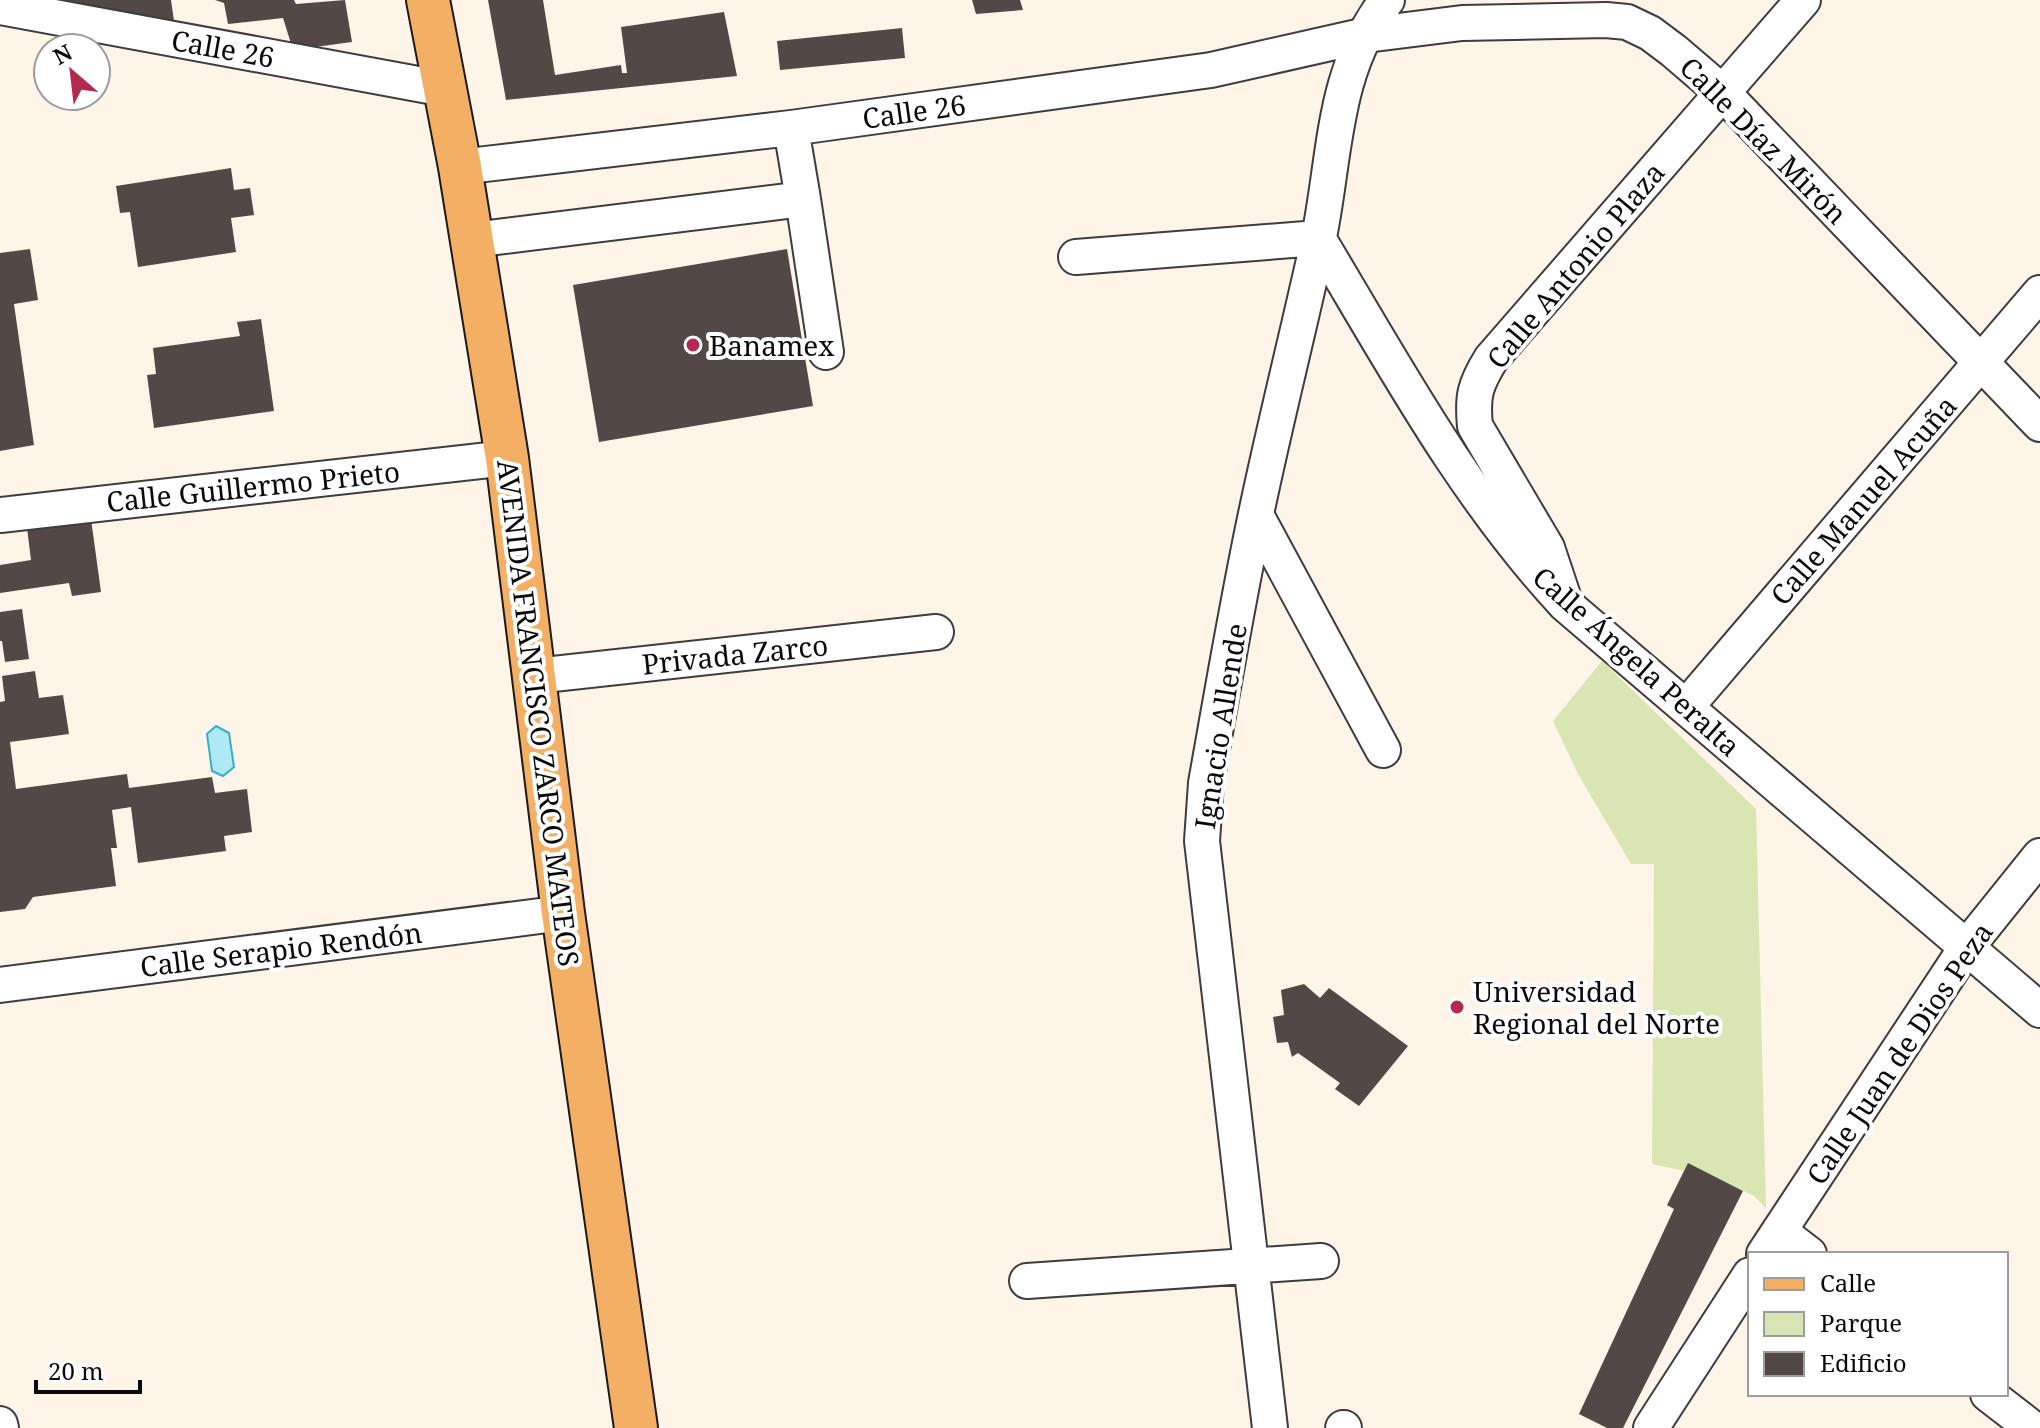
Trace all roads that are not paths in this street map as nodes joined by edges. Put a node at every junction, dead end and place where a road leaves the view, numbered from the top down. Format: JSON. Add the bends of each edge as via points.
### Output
{"nodes":[{"id":1,"x":428,"y":0,"type":"edge"},
{"id":2,"x":1803,"y":0,"type":"edge"},
{"id":3,"x":0,"y":7,"type":"edge"},
{"id":4,"x":1378,"y":11,"type":"edge"},
{"id":5,"x":445,"y":89,"type":"junction"},
{"id":6,"x":1723,"y":93,"type":"junction"},
{"id":7,"x":791,"y":128,"type":"junction"},
{"id":8,"x":460,"y":167,"type":"junction"},
{"id":9,"x":803,"y":199,"type":"junction"},
{"id":10,"x":1318,"y":238,"type":"junction"},
{"id":11,"x":472,"y":240,"type":"junction"},
{"id":12,"x":1076,"y":257,"type":"dead end"},
{"id":13,"x":2040,"y":293,"type":"edge"},
{"id":14,"x":826,"y":352,"type":"dead end"},
{"id":15,"x":1981,"y":362,"type":"junction"},
{"id":16,"x":2040,"y":424,"type":"edge"},
{"id":17,"x":507,"y":458,"type":"junction"},
{"id":18,"x":0,"y":515,"type":"edge"},
{"id":19,"x":1256,"y":515,"type":"junction"},
{"id":20,"x":1565,"y":604,"type":"junction"},
{"id":21,"x":936,"y":632,"type":"dead end"},
{"id":22,"x":535,"y":676,"type":"junction"},
{"id":23,"x":1686,"y":707,"type":"junction"},
{"id":24,"x":1383,"y":750,"type":"dead end"},
{"id":25,"x":2040,"y":856,"type":"edge"},
{"id":26,"x":563,"y":913,"type":"junction"},
{"id":27,"x":1966,"y":948,"type":"junction"},
{"id":28,"x":0,"y":985,"type":"edge"},
{"id":29,"x":2040,"y":1010,"type":"edge"},
{"id":30,"x":1771,"y":1242,"type":"edge"},
{"id":31,"x":1803,"y":1252,"type":"edge"},
{"id":32,"x":1321,"y":1261,"type":"dead end"},
{"id":33,"x":1250,"y":1267,"type":"junction"},
{"id":34,"x":1748,"y":1278,"type":"edge"},
{"id":35,"x":1027,"y":1281,"type":"dead end"},
{"id":36,"x":1991,"y":1396,"type":"edge"},
{"id":37,"x":636,"y":1428,"type":"edge"},
{"id":38,"x":1270,"y":1428,"type":"edge"},
{"id":39,"x":1651,"y":1428,"type":"edge"},
{"id":40,"x":2032,"y":1428,"type":"edge"}],
"edges":[{"from":1,"to":5,"type":"main road","name":"AVENIDA FRANCISCO ZARCO MATEOS"},
{"from":2,"to":6,"type":"street","name":"Calle Antonio Plaza"},
{"from":3,"to":5,"type":"street","name":"Calle 26"},
{"from":4,"to":6,"type":"street","name":"Calle Díaz Mirón","via":[[1462,23],[1627,22],[1650,33]]},
{"from":4,"to":7,"type":"street","name":"Calle 26","via":[[1211,70]]},
{"from":4,"to":10,"type":"street","name":"Ignacio Allende","via":[[1346,79]]},
{"from":5,"to":8,"type":"main road","name":"AVENIDA FRANCISCO ZARCO MATEOS"},
{"from":6,"to":15,"type":"street","name":"Calle Díaz Mirón"},
{"from":6,"to":20,"type":"street","name":"Calle Antonio Plaza","via":[[1491,359],[1476,384],[1475,426],[1547,548]]},
{"from":7,"to":8,"type":"street","name":"Calle 26"},
{"from":7,"to":9,"type":"street"},
{"from":8,"to":11,"type":"main road","name":"AVENIDA FRANCISCO ZARCO MATEOS"},
{"from":9,"to":11,"type":"street"},
{"from":9,"to":14,"type":"street"},
{"from":10,"to":12,"type":"street"},
{"from":10,"to":19,"type":"street","name":"Ignacio Allende"},
{"from":10,"to":20,"type":"street","name":"Calle Ángela Peralta","via":[[1480,502]]},
{"from":11,"to":17,"type":"main road","name":"AVENIDA FRANCISCO ZARCO MATEOS"},
{"from":13,"to":15,"type":"street","name":"Calle Manuel Acuña"},
{"from":15,"to":16,"type":"street","name":"Calle Díaz Mirón"},
{"from":15,"to":23,"type":"street","name":"Calle Manuel Acuña"},
{"from":17,"to":18,"type":"street","name":"Calle Guillermo Prieto"},
{"from":17,"to":22,"type":"main road","name":"AVENIDA FRANCISCO ZARCO MATEOS"},
{"from":19,"to":24,"type":"street"},
{"from":19,"to":33,"type":"street","name":"Ignacio Allende","via":[[1206,783],[1202,841]]},
{"from":20,"to":23,"type":"street","name":"Calle Ángela Peralta"},
{"from":21,"to":22,"type":"street","name":"Privada Zarco"},
{"from":22,"to":26,"type":"main road","name":"AVENIDA FRANCISCO ZARCO MATEOS"},
{"from":23,"to":27,"type":"street","name":"Calle Ángela Peralta"},
{"from":25,"to":27,"type":"street","name":"Calle Juan de Dios Peza"},
{"from":26,"to":28,"type":"street","name":"Calle Serapio Rendón"},
{"from":26,"to":37,"type":"main road","name":"AVENIDA FRANCISCO ZARCO MATEOS"},
{"from":27,"to":29,"type":"street","name":"Calle Ángela Peralta"},
{"from":27,"to":30,"type":"street","name":"Calle Juan de Dios Peza"},
{"from":30,"to":31,"type":"street"},
{"from":32,"to":33,"type":"street"},
{"from":33,"to":35,"type":"street"},
{"from":33,"to":38,"type":"street","name":"Ignacio Allende"},
{"from":34,"to":39,"type":"street"},
{"from":36,"to":40,"type":"street"}]}
